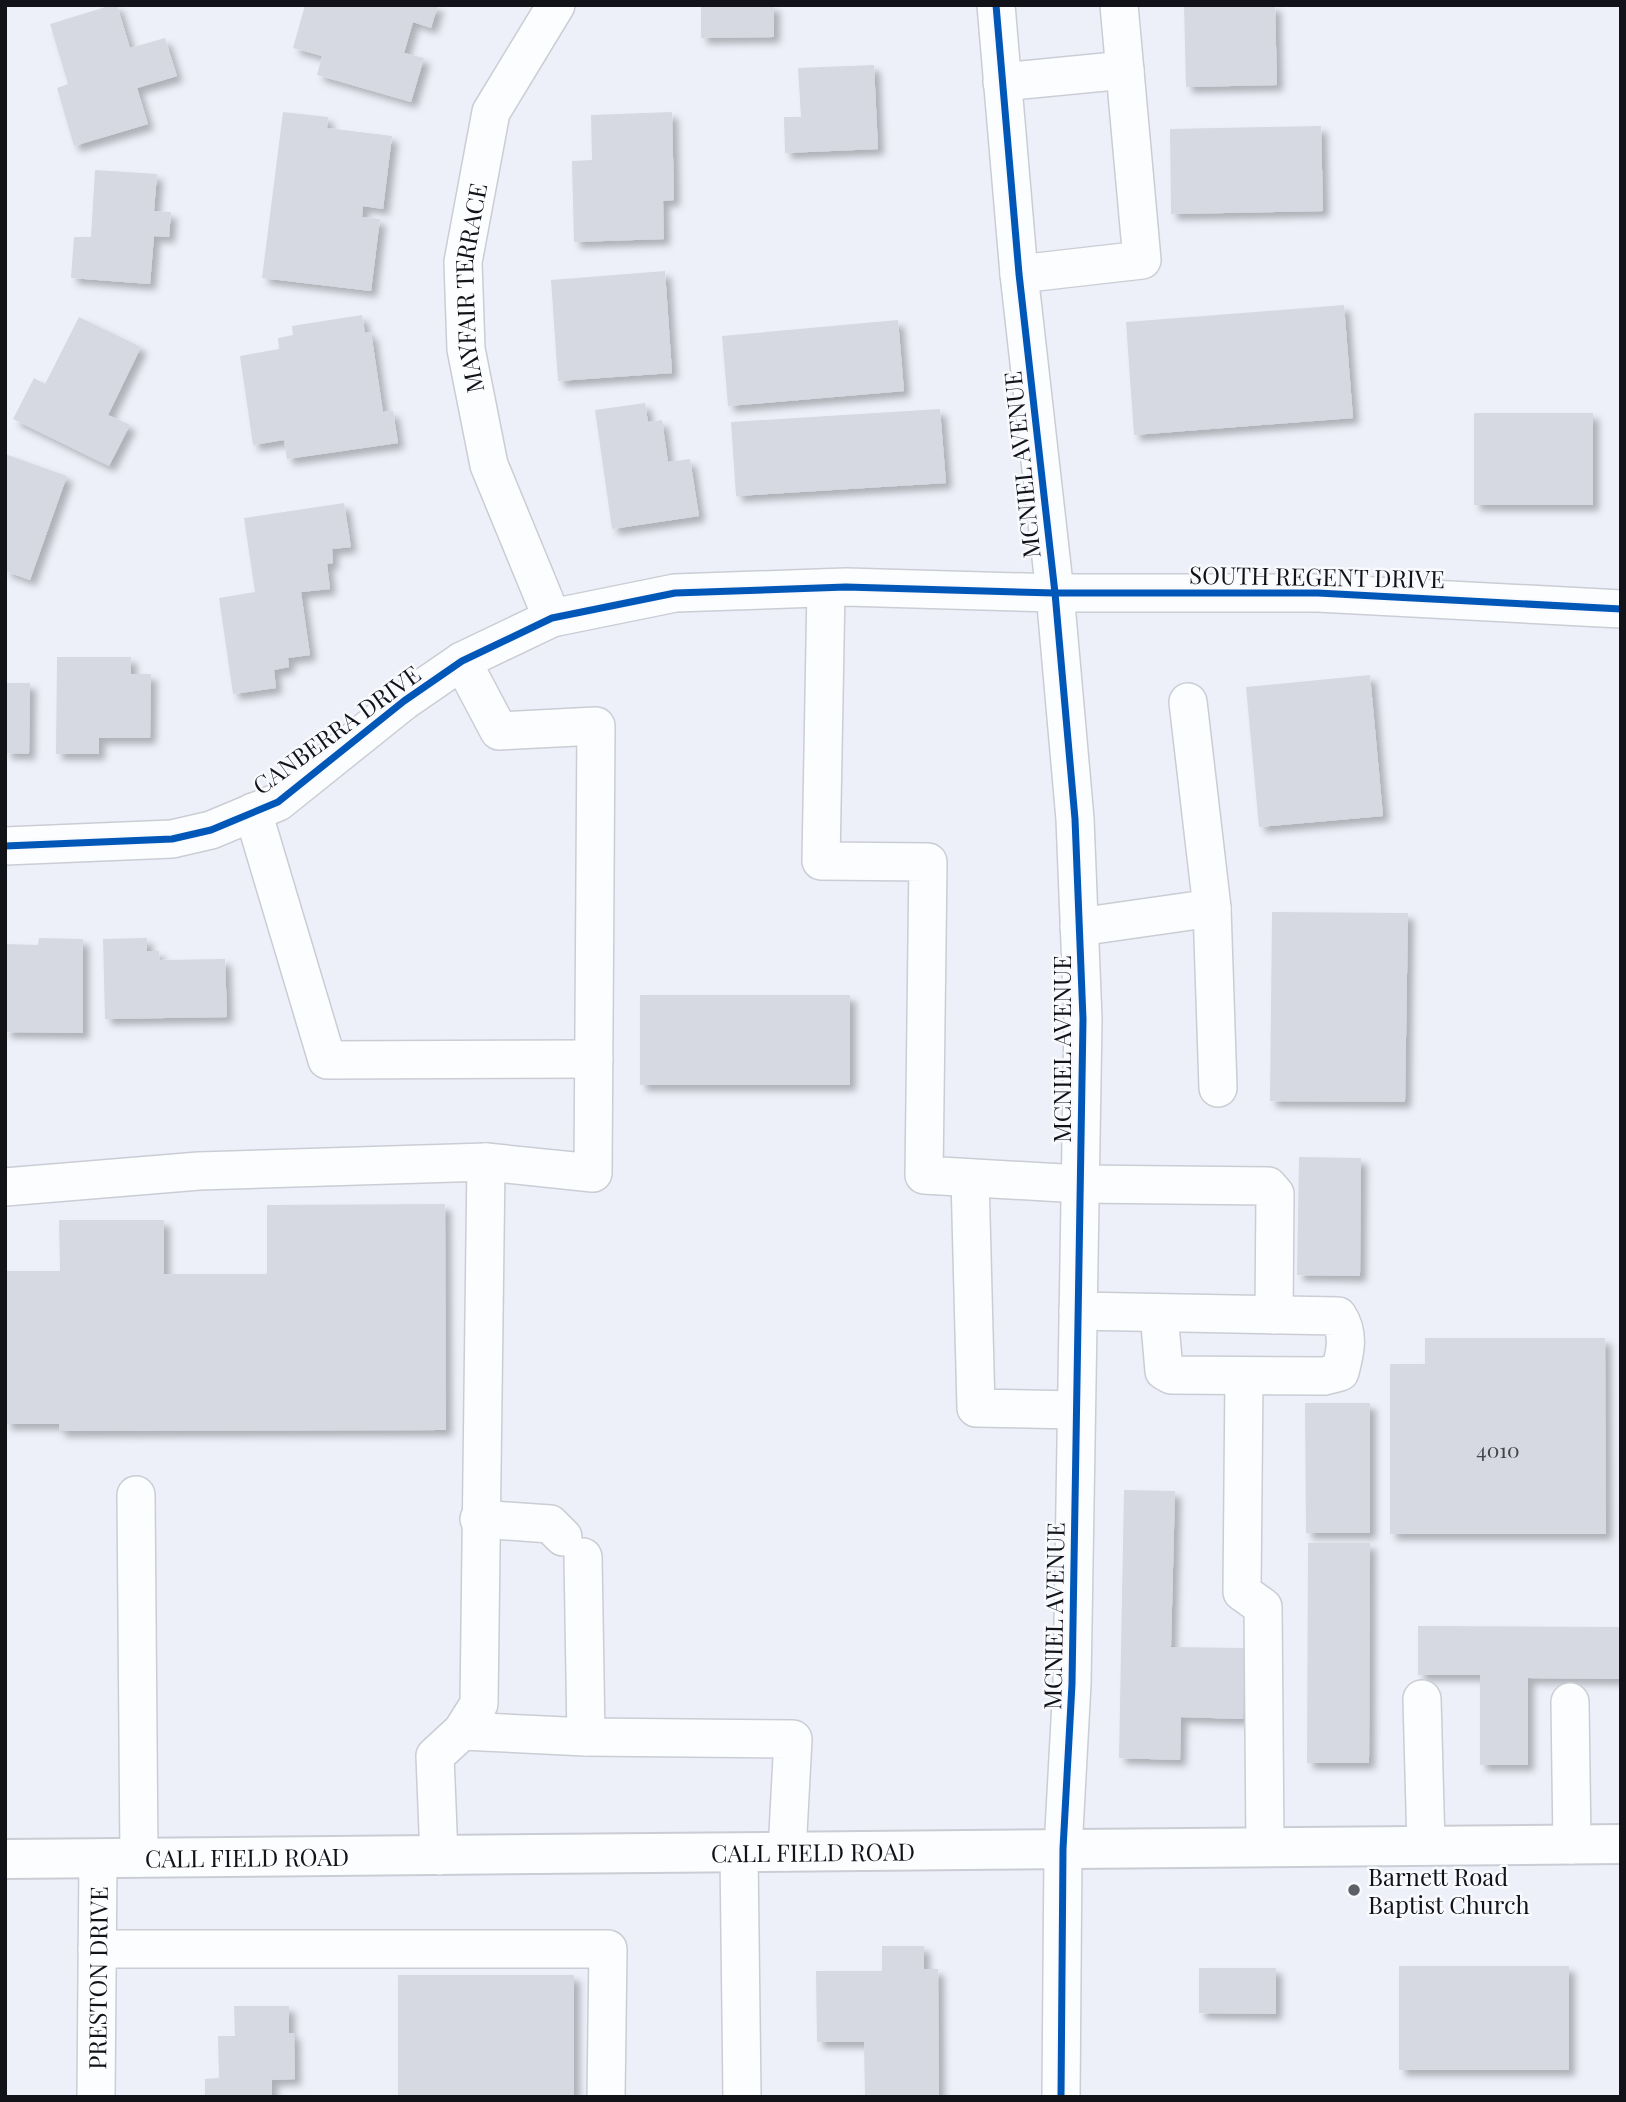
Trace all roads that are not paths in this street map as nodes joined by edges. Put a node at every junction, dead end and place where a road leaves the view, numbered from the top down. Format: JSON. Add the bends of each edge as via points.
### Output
{"nodes":[{"id":1,"x":556,"y":5,"type":"edge"},
{"id":2,"x":996,"y":5,"type":"edge"},
{"id":3,"x":1119,"y":5,"type":"edge"},
{"id":4,"x":1125,"y":70,"type":"junction"},
{"id":5,"x":1002,"y":82,"type":"junction"},
{"id":6,"x":1018,"y":274,"type":"junction"},
{"id":7,"x":826,"y":588,"type":"junction"},
{"id":8,"x":1055,"y":593,"type":"junction"},
{"id":9,"x":1621,"y":609,"type":"edge"},
{"id":10,"x":552,"y":618,"type":"junction"},
{"id":11,"x":462,"y":661,"type":"junction"},
{"id":12,"x":1188,"y":702,"type":"dead end"},
{"id":13,"x":253,"y":813,"type":"junction"},
{"id":14,"x":5,"y":846,"type":"edge"},
{"id":15,"x":1212,"y":908,"type":"junction"},
{"id":16,"x":1079,"y":928,"type":"junction"},
{"id":17,"x":594,"y":1059,"type":"junction"},
{"id":18,"x":1218,"y":1088,"type":"dead end"},
{"id":19,"x":486,"y":1163,"type":"junction"},
{"id":20,"x":970,"y":1178,"type":"junction"},
{"id":21,"x":1080,"y":1184,"type":"junction"},
{"id":22,"x":5,"y":1187,"type":"edge"},
{"id":23,"x":1078,"y":1311,"type":"junction"},
{"id":24,"x":1158,"y":1313,"type":"junction"},
{"id":25,"x":1274,"y":1315,"type":"junction"},
{"id":26,"x":1244,"y":1376,"type":"junction"},
{"id":27,"x":1076,"y":1410,"type":"junction"},
{"id":28,"x":136,"y":1495,"type":"dead end"},
{"id":29,"x":479,"y":1520,"type":"junction"},
{"id":30,"x":1422,"y":1699,"type":"dead end"},
{"id":31,"x":1570,"y":1702,"type":"dead end"},
{"id":32,"x":462,"y":1731,"type":"junction"},
{"id":33,"x":586,"y":1737,"type":"junction"},
{"id":34,"x":1621,"y":1844,"type":"edge"},
{"id":35,"x":1572,"y":1845,"type":"junction"},
{"id":36,"x":1426,"y":1846,"type":"junction"},
{"id":37,"x":1265,"y":1847,"type":"junction"},
{"id":38,"x":1063,"y":1849,"type":"junction"},
{"id":39,"x":788,"y":1852,"type":"junction"},
{"id":40,"x":739,"y":1853,"type":"junction"},
{"id":41,"x":439,"y":1856,"type":"junction"},
{"id":42,"x":139,"y":1858,"type":"junction"},
{"id":43,"x":5,"y":1859,"type":"edge"},
{"id":44,"x":97,"y":1859,"type":"junction"},
{"id":45,"x":97,"y":1949,"type":"junction"},
{"id":46,"x":96,"y":2097,"type":"edge"},
{"id":47,"x":606,"y":2097,"type":"edge"},
{"id":48,"x":742,"y":2097,"type":"edge"},
{"id":49,"x":1061,"y":2097,"type":"edge"}],
"edges":[{"from":1,"to":10,"type":"street","name":"MAYFAIR TERRACE","via":[[491,112],[463,262],[466,349],[489,465]]},
{"from":2,"to":5,"type":"street","name":"MCNIEL AVENUE"},
{"from":3,"to":4,"type":"street"},
{"from":4,"to":5,"type":"street"},
{"from":4,"to":6,"type":"street","via":[[1142,260]]},
{"from":5,"to":6,"type":"street","name":"MCNIEL AVENUE"},
{"from":6,"to":8,"type":"street","name":"MCNIEL AVENUE"},
{"from":7,"to":8,"type":"street","name":"CANBERRA DRIVE"},
{"from":7,"to":10,"type":"street","name":"CANBERRA DRIVE","via":[[675,593]]},
{"from":7,"to":20,"type":"street","via":[[821,861],[928,862],[924,1175]]},
{"from":8,"to":9,"type":"street","name":"SOUTH REGENT DRIVE","via":[[1318,593]]},
{"from":8,"to":16,"type":"street","name":"MCNIEL AVENUE","via":[[1075,819]]},
{"from":10,"to":11,"type":"street","name":"CANBERRA DRIVE"},
{"from":11,"to":13,"type":"street","name":"CANBERRA DRIVE","via":[[404,701],[278,802]]},
{"from":11,"to":17,"type":"street","via":[[499,731],[596,726]]},
{"from":12,"to":15,"type":"street"},
{"from":13,"to":14,"type":"street","name":"CANBERRA DRIVE","via":[[172,839]]},
{"from":13,"to":17,"type":"street","via":[[327,1060]]},
{"from":15,"to":16,"type":"street"},
{"from":15,"to":18,"type":"street"},
{"from":16,"to":21,"type":"street","name":"MCNIEL AVENUE","via":[[1083,1018]]},
{"from":17,"to":19,"type":"street","via":[[593,1173]]},
{"from":19,"to":22,"type":"street","via":[[199,1171]]},
{"from":19,"to":29,"type":"street"},
{"from":20,"to":21,"type":"street"},
{"from":20,"to":27,"type":"street","via":[[976,1408]]},
{"from":21,"to":23,"type":"street","name":"MCNIEL AVENUE"},
{"from":21,"to":25,"type":"street","via":[[1268,1186],[1275,1194]]},
{"from":23,"to":24,"type":"street"},
{"from":23,"to":27,"type":"street","name":"MCNIEL AVENUE"},
{"from":24,"to":25,"type":"street"},
{"from":24,"to":26,"type":"street","via":[[1164,1370],[1171,1375]]},
{"from":25,"to":26,"type":"street","via":[[1338,1317],[1347,1347],[1340,1372]]},
{"from":26,"to":37,"type":"street","via":[[1242,1592],[1263,1607]]},
{"from":27,"to":38,"type":"street","name":"MCNIEL AVENUE","via":[[1072,1684]]},
{"from":28,"to":42,"type":"street"},
{"from":29,"to":32,"type":"street","via":[[479,1704]]},
{"from":29,"to":33,"type":"street","via":[[550,1524],[573,1547]]},
{"from":30,"to":36,"type":"street"},
{"from":31,"to":35,"type":"street"},
{"from":32,"to":33,"type":"street"},
{"from":32,"to":41,"type":"street","via":[[435,1756]]},
{"from":33,"to":39,"type":"street","via":[[793,1739]]},
{"from":34,"to":35,"type":"main road","name":"CALL FIELD ROAD"},
{"from":35,"to":36,"type":"main road","name":"CALL FIELD ROAD"},
{"from":36,"to":37,"type":"main road","name":"CALL FIELD ROAD"},
{"from":37,"to":38,"type":"main road","name":"CALL FIELD ROAD"},
{"from":38,"to":39,"type":"main road","name":"CALL FIELD ROAD"},
{"from":38,"to":49,"type":"street","name":"MCNIEL AVENUE"},
{"from":39,"to":40,"type":"main road","name":"CALL FIELD ROAD"},
{"from":40,"to":41,"type":"main road","name":"CALL FIELD ROAD"},
{"from":40,"to":48,"type":"street"},
{"from":41,"to":42,"type":"main road","name":"CALL FIELD ROAD"},
{"from":42,"to":44,"type":"main road","name":"CALL FIELD ROAD"},
{"from":43,"to":44,"type":"main road","name":"CALL FIELD ROAD"},
{"from":44,"to":45,"type":"street","name":"PRESTON DRIVE"},
{"from":45,"to":46,"type":"street","name":"PRESTON DRIVE"},
{"from":45,"to":47,"type":"street","via":[[608,1949]]}]}
